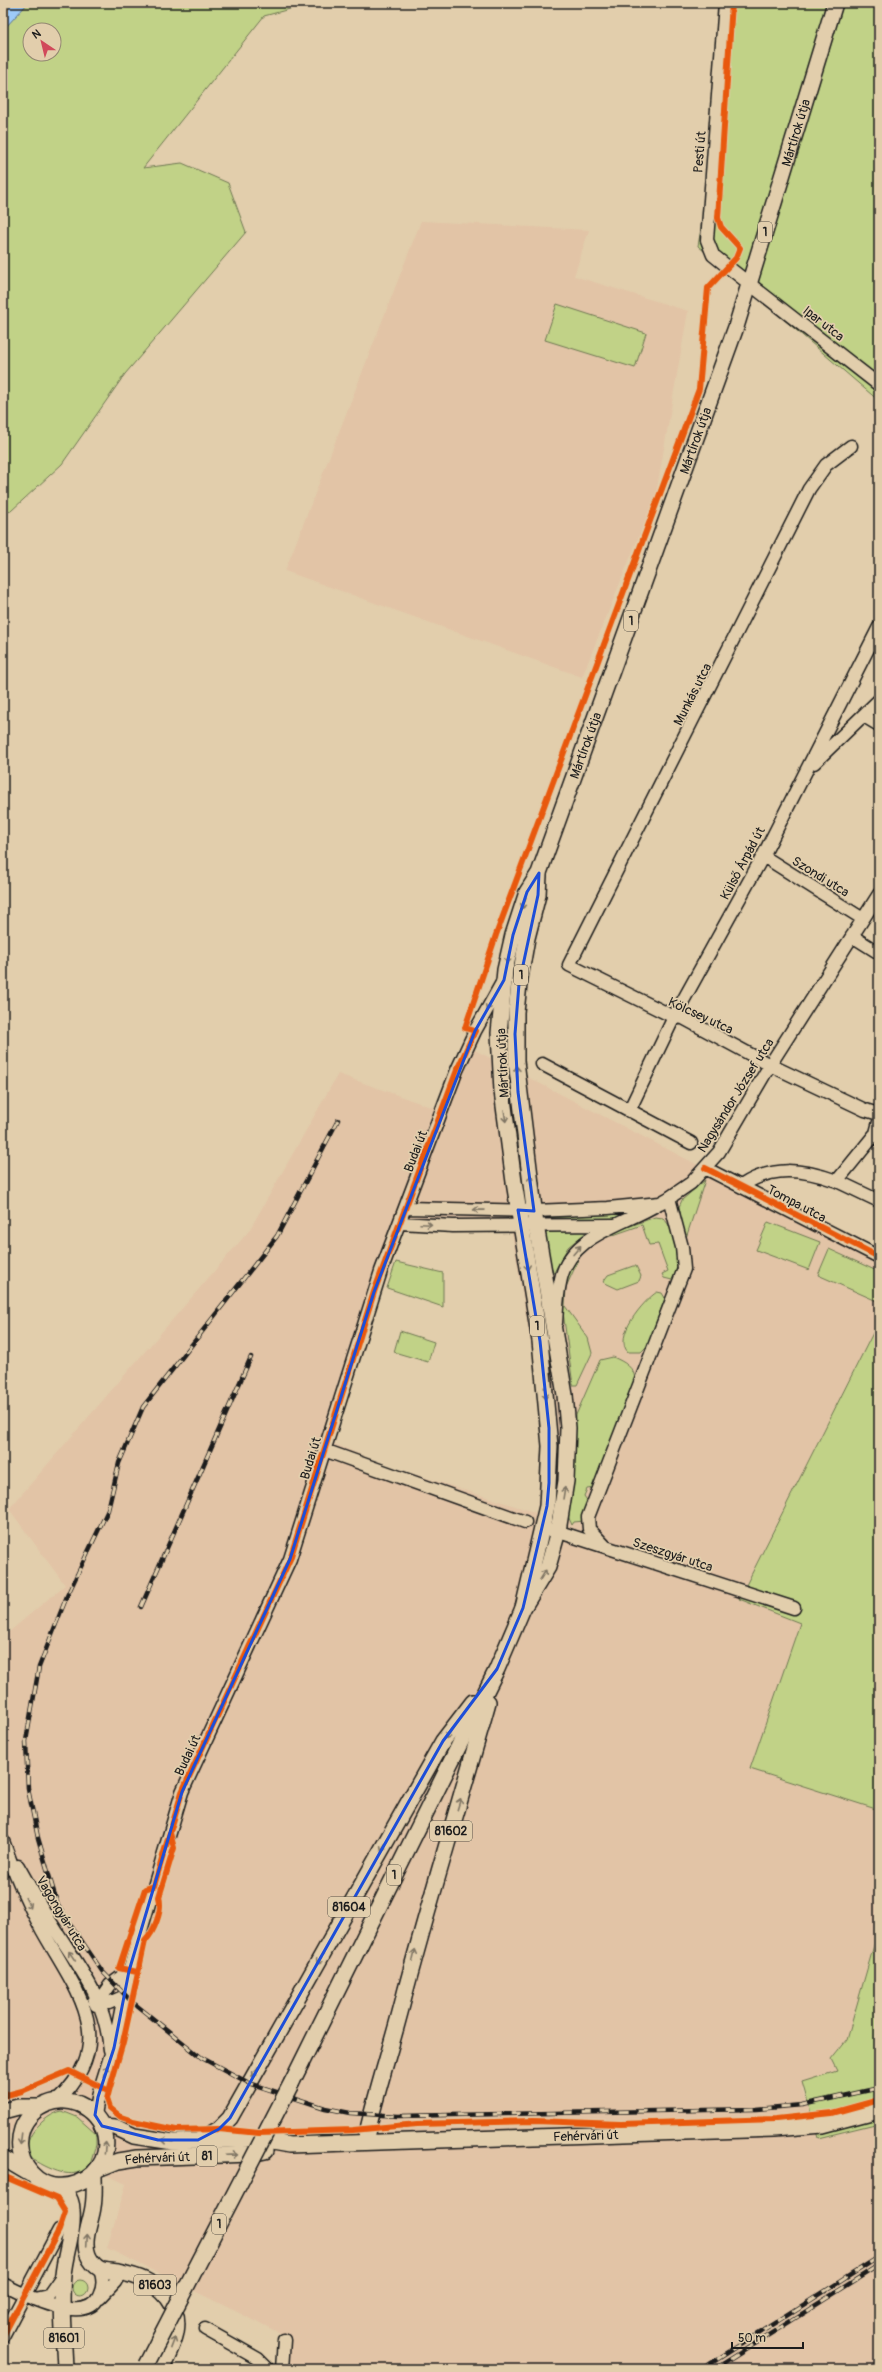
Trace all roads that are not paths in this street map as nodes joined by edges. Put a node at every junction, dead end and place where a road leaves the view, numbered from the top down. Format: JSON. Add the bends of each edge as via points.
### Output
{"nodes":[{"id":1,"x":725,"y":3,"type":"edge"},
{"id":2,"x":836,"y":3,"type":"edge"},
{"id":3,"x":750,"y":283,"type":"junction"},
{"id":4,"x":879,"y":385,"type":"edge"},
{"id":5,"x":851,"y":446,"type":"dead end"},
{"id":6,"x":879,"y":627,"type":"edge"},
{"id":7,"x":879,"y":700,"type":"edge"},
{"id":8,"x":864,"y":716,"type":"junction"},
{"id":9,"x":879,"y":725,"type":"edge"},
{"id":10,"x":807,"y":770,"type":"junction"},
{"id":11,"x":763,"y":856,"type":"junction"},
{"id":12,"x":539,"y":873,"type":"junction"},
{"id":13,"x":878,"y":898,"type":"edge"},
{"id":14,"x":863,"y":919,"type":"junction"},
{"id":15,"x":852,"y":936,"type":"junction"},
{"id":16,"x":879,"y":953,"type":"edge"},
{"id":17,"x":569,"y":965,"type":"joint"},
{"id":18,"x":504,"y":980,"type":"junction"},
{"id":19,"x":674,"y":1017,"type":"junction"},
{"id":20,"x":542,"y":1064,"type":"dead end"},
{"id":21,"x":770,"y":1065,"type":"junction"},
{"id":22,"x":629,"y":1111,"type":"junction"},
{"id":23,"x":879,"y":1114,"type":"edge"},
{"id":24,"x":879,"y":1122,"type":"edge"},
{"id":25,"x":691,"y":1143,"type":"dead end"},
{"id":26,"x":705,"y":1168,"type":"junction"},
{"id":27,"x":837,"y":1181,"type":"junction"},
{"id":28,"x":741,"y":1186,"type":"junction"},
{"id":29,"x":665,"y":1200,"type":"junction"},
{"id":30,"x":879,"y":1201,"type":"edge"},
{"id":31,"x":406,"y":1208,"type":"junction"},
{"id":32,"x":518,"y":1210,"type":"junction"},
{"id":33,"x":535,"y":1218,"type":"junction"},
{"id":34,"x":400,"y":1223,"type":"junction"},
{"id":35,"x":614,"y":1225,"type":"junction"},
{"id":36,"x":520,"y":1226,"type":"junction"},
{"id":37,"x":879,"y":1258,"type":"edge"},
{"id":38,"x":555,"y":1340,"type":"junction"},
{"id":39,"x":324,"y":1450,"type":"junction"},
{"id":40,"x":525,"y":1522,"type":"dead end"},
{"id":41,"x":543,"y":1526,"type":"junction"},
{"id":42,"x":558,"y":1531,"type":"junction"},
{"id":43,"x":605,"y":1546,"type":"junction"},
{"id":44,"x":522,"y":1608,"type":"junction"},
{"id":45,"x":794,"y":1608,"type":"dead end"},
{"id":46,"x":497,"y":1668,"type":"junction"},
{"id":47,"x":3,"y":1838,"type":"edge"},
{"id":48,"x":3,"y":1841,"type":"edge"},
{"id":49,"x":129,"y":1970,"type":"junction"},
{"id":50,"x":88,"y":1980,"type":"junction"},
{"id":51,"x":110,"y":1985,"type":"junction"},
{"id":52,"x":76,"y":1988,"type":"junction"},
{"id":53,"x":125,"y":1996,"type":"junction"},
{"id":54,"x":99,"y":2001,"type":"junction"},
{"id":55,"x":88,"y":2024,"type":"junction"},
{"id":56,"x":110,"y":2055,"type":"junction"},
{"id":57,"x":57,"y":2101,"type":"junction"},
{"id":58,"x":40,"y":2107,"type":"junction"},
{"id":59,"x":879,"y":2110,"type":"edge"},
{"id":60,"x":3,"y":2111,"type":"edge"},
{"id":61,"x":99,"y":2120,"type":"junction"},
{"id":62,"x":198,"y":2140,"type":"junction"},
{"id":63,"x":366,"y":2142,"type":"junction"},
{"id":64,"x":290,"y":2145,"type":"junction"},
{"id":65,"x":3,"y":2158,"type":"edge"},
{"id":66,"x":96,"y":2172,"type":"junction"},
{"id":67,"x":37,"y":2179,"type":"junction"},
{"id":68,"x":54,"y":2186,"type":"junction"},
{"id":69,"x":59,"y":2230,"type":"dead end"},
{"id":70,"x":100,"y":2269,"type":"junction"},
{"id":71,"x":120,"y":2273,"type":"junction"},
{"id":72,"x":63,"y":2274,"type":"junction"},
{"id":73,"x":3,"y":2284,"type":"edge"},
{"id":74,"x":29,"y":2297,"type":"junction"},
{"id":75,"x":97,"y":2300,"type":"junction"},
{"id":76,"x":62,"y":2307,"type":"junction"},
{"id":77,"x":205,"y":2329,"type":"dead end"},
{"id":78,"x":3,"y":2336,"type":"edge"},
{"id":79,"x":284,"y":2340,"type":"dead end"},
{"id":80,"x":145,"y":2367,"type":"edge"},
{"id":81,"x":65,"y":2369,"type":"edge"},
{"id":82,"x":161,"y":2369,"type":"edge"},
{"id":83,"x":268,"y":2369,"type":"edge"},
{"id":84,"x":282,"y":2369,"type":"edge"}],
"edges":[{"from":1,"to":3,"type":"street","name":"Pesti út","via":[[707,240],[713,255]]},
{"from":2,"to":3,"type":"main road","name":"Mártírok útja","number":"1"},
{"from":3,"to":4,"type":"street","name":"Ipar utca"},
{"from":3,"to":12,"type":"main road","name":"Mártírok útja","number":"1","via":[[729,349]]},
{"from":5,"to":17,"type":"street","name":"Munkás utca","via":[[826,465],[809,490]]},
{"from":6,"to":10,"type":"street","name":"Külső Árpád út"},
{"from":7,"to":8,"type":"street"},
{"from":8,"to":9,"type":"street"},
{"from":8,"to":10,"type":"street"},
{"from":10,"to":11,"type":"street","name":"Külső Árpád út"},
{"from":11,"to":14,"type":"street","name":"Szondi utca"},
{"from":11,"to":19,"type":"street","name":"Külső Árpád út"},
{"from":12,"to":18,"type":"main road","name":"Mártírok útja","number":"1","one_way":true,"via":[[527,892],[513,935]]},
{"from":33,"to":12,"type":"main road","name":"Mártírok útja","number":"1","one_way":true,"via":[[518,1092],[515,1034],[519,984],[538,895]]},
{"from":13,"to":14,"type":"street","name":"Nagysándor József utca"},
{"from":14,"to":15,"type":"street","name":"Nagysándor József utca"},
{"from":15,"to":16,"type":"street"},
{"from":15,"to":21,"type":"street","name":"Nagysándor József utca"},
{"from":17,"to":19,"type":"street","name":"Kölcsey utca"},
{"from":18,"to":31,"type":"street","name":"Budai út","one_way":true,"via":[[474,1031]]},
{"from":18,"to":32,"type":"main road","name":"Mártírok útja","number":"1","one_way":true,"via":[[499,1033],[502,1084]]},
{"from":19,"to":21,"type":"street","name":"Kölcsey utca","via":[[683,1018]]},
{"from":19,"to":22,"type":"street","name":"Külső Árpád út"},
{"from":20,"to":22,"type":"street"},
{"from":21,"to":23,"type":"street","name":"Kölcsey utca","via":[[865,1110]]},
{"from":21,"to":26,"type":"street","name":"Nagysándor József utca","via":[[719,1152]]},
{"from":22,"to":25,"type":"street"},
{"from":24,"to":27,"type":"street","via":[[876,1133]]},
{"from":26,"to":28,"type":"street","name":"Tompa utca"},
{"from":26,"to":29,"type":"street","name":"Nagysándor József utca","via":[[691,1183]]},
{"from":27,"to":28,"type":"street","via":[[808,1171],[781,1172],[755,1176]]},
{"from":27,"to":30,"type":"street"},
{"from":28,"to":37,"type":"street","name":"Tompa utca"},
{"from":29,"to":33,"type":"street","name":"Nagysándor József utca"},
{"from":29,"to":35,"type":"street","via":[[638,1216]]},
{"from":29,"to":43,"type":"street","via":[[682,1247],[684,1269],[591,1510],[589,1529]]},
{"from":32,"to":31,"type":"street","name":"Nagysándor József utca","one_way":true},
{"from":31,"to":34,"type":"street","name":"Budai út"},
{"from":32,"to":33,"type":"street","name":"Nagysándor József utca"},
{"from":32,"to":36,"type":"main road","number":"1"},
{"from":33,"to":35,"type":"street"},
{"from":33,"to":36,"type":"street"},
{"from":33,"to":38,"type":"main road","number":"1"},
{"from":34,"to":36,"type":"street","one_way":true},
{"from":34,"to":39,"type":"street","name":"Budai út","via":[[374,1292]]},
{"from":38,"to":35,"type":"street","one_way":true,"via":[[563,1270],[584,1242]]},
{"from":36,"to":41,"type":"main road","number":"1","one_way":true,"via":[[540,1341],[549,1428],[549,1483]]},
{"from":42,"to":38,"type":"main road","number":"1","one_way":true,"via":[[566,1481],[568,1428]]},
{"from":39,"to":40,"type":"street"},
{"from":39,"to":49,"type":"street","name":"Budai út","via":[[290,1559],[182,1792]]},
{"from":41,"to":42,"type":"street","name":"Szeszgyár utca"},
{"from":41,"to":44,"type":"main road","number":"1"},
{"from":42,"to":43,"type":"street","name":"Szeszgyár utca"},
{"from":44,"to":42,"type":"main road","number":"1","one_way":true,"via":[[548,1567]]},
{"from":43,"to":45,"type":"street","name":"Szeszgyár utca"},
{"from":44,"to":46,"type":"main road","number":"1"},
{"from":46,"to":62,"type":"main road","number":"81604","one_way":true,"via":[[443,1741],[230,2118],[219,2129]]},
{"from":63,"to":46,"type":"main road","number":"81602","one_way":true,"via":[[370,2115],[406,1993],[418,1940]]},
{"from":46,"to":80,"type":"main road","number":"1","bridge":true,"via":[[292,2082]]},
{"from":50,"to":47,"type":"street","name":"Vagongyár utca","one_way":true,"via":[[47,1917]]},
{"from":48,"to":52,"type":"street","name":"Vagongyár utca","one_way":true,"via":[[23,1895]]},
{"from":49,"to":51,"type":"street"},
{"from":49,"to":53,"type":"street","name":"Budai út"},
{"from":50,"to":51,"type":"street"},
{"from":50,"to":54,"type":"street","name":"Vagongyár utca"},
{"from":51,"to":54,"type":"street"},
{"from":52,"to":54,"type":"street","via":[[86,1998]]},
{"from":52,"to":55,"type":"street","name":"Vagongyár utca"},
{"from":53,"to":54,"type":"street","via":[[109,2004]]},
{"from":53,"to":56,"type":"street","name":"Budai út"},
{"from":54,"to":55,"type":"street","via":[[90,2015]]},
{"from":54,"to":56,"type":"street","name":"Budai út","via":[[108,2027]]},
{"from":55,"to":57,"type":"street","via":[[90,2041],[79,2076]]},
{"from":61,"to":56,"type":"street","name":"Budai út","one_way":true,"via":[[98,2097]]},
{"from":57,"to":58,"type":"main road"},
{"from":57,"to":61,"type":"main road","via":[[78,2103]]},
{"from":58,"to":60,"type":"main road","via":[[18,2107]]},
{"from":58,"to":67,"type":"main road","one_way":true,"via":[[31,2115],[20,2136],[22,2160]]},
{"from":59,"to":63,"type":"main road","name":"Fehérvári út","number":"81","via":[[822,2125],[774,2128]]},
{"from":62,"to":61,"type":"main road","name":"Fehérvári út","number":"81","one_way":true,"via":[[158,2140],[134,2136]]},
{"from":66,"to":61,"type":"main road","one_way":true,"via":[[105,2153],[105,2135]]},
{"from":62,"to":64,"type":"main road","name":"Fehérvári út","number":"81","via":[[255,2139]]},
{"from":63,"to":64,"type":"main road","name":"Fehérvári út","number":"81"},
{"from":66,"to":64,"type":"main road","name":"Fehérvári út","number":"81","one_way":true,"via":[[118,2161],[137,2158],[252,2154]]},
{"from":65,"to":67,"type":"main road"},
{"from":66,"to":68,"type":"main road","via":[[80,2184]]},
{"from":70,"to":66,"type":"main road","one_way":true,"via":[[93,2263],[86,2244]]},
{"from":67,"to":68,"type":"main road"},
{"from":68,"to":72,"type":"main road","number":"81601","via":[[65,2192],[72,2210],[72,2227]]},
{"from":69,"to":74,"type":"street"},
{"from":70,"to":71,"type":"main road","number":"81603"},
{"from":70,"to":75,"type":"street","via":[[103,2282]]},
{"from":71,"to":75,"type":"street"},
{"from":82,"to":71,"type":"main road","number":"81603","one_way":true,"via":[[175,2341],[176,2314],[170,2302],[154,2284]]},
{"from":72,"to":74,"type":"street","via":[[48,2296]]},
{"from":72,"to":76,"type":"main road","number":"81601"},
{"from":73,"to":74,"type":"street"},
{"from":74,"to":76,"type":"street"},
{"from":74,"to":78,"type":"street"},
{"from":75,"to":76,"type":"street","via":[[86,2309]]},
{"from":76,"to":81,"type":"main road","number":"81601"},
{"from":77,"to":83,"type":"street","via":[[258,2359]]},
{"from":79,"to":84,"type":"street"}]}
